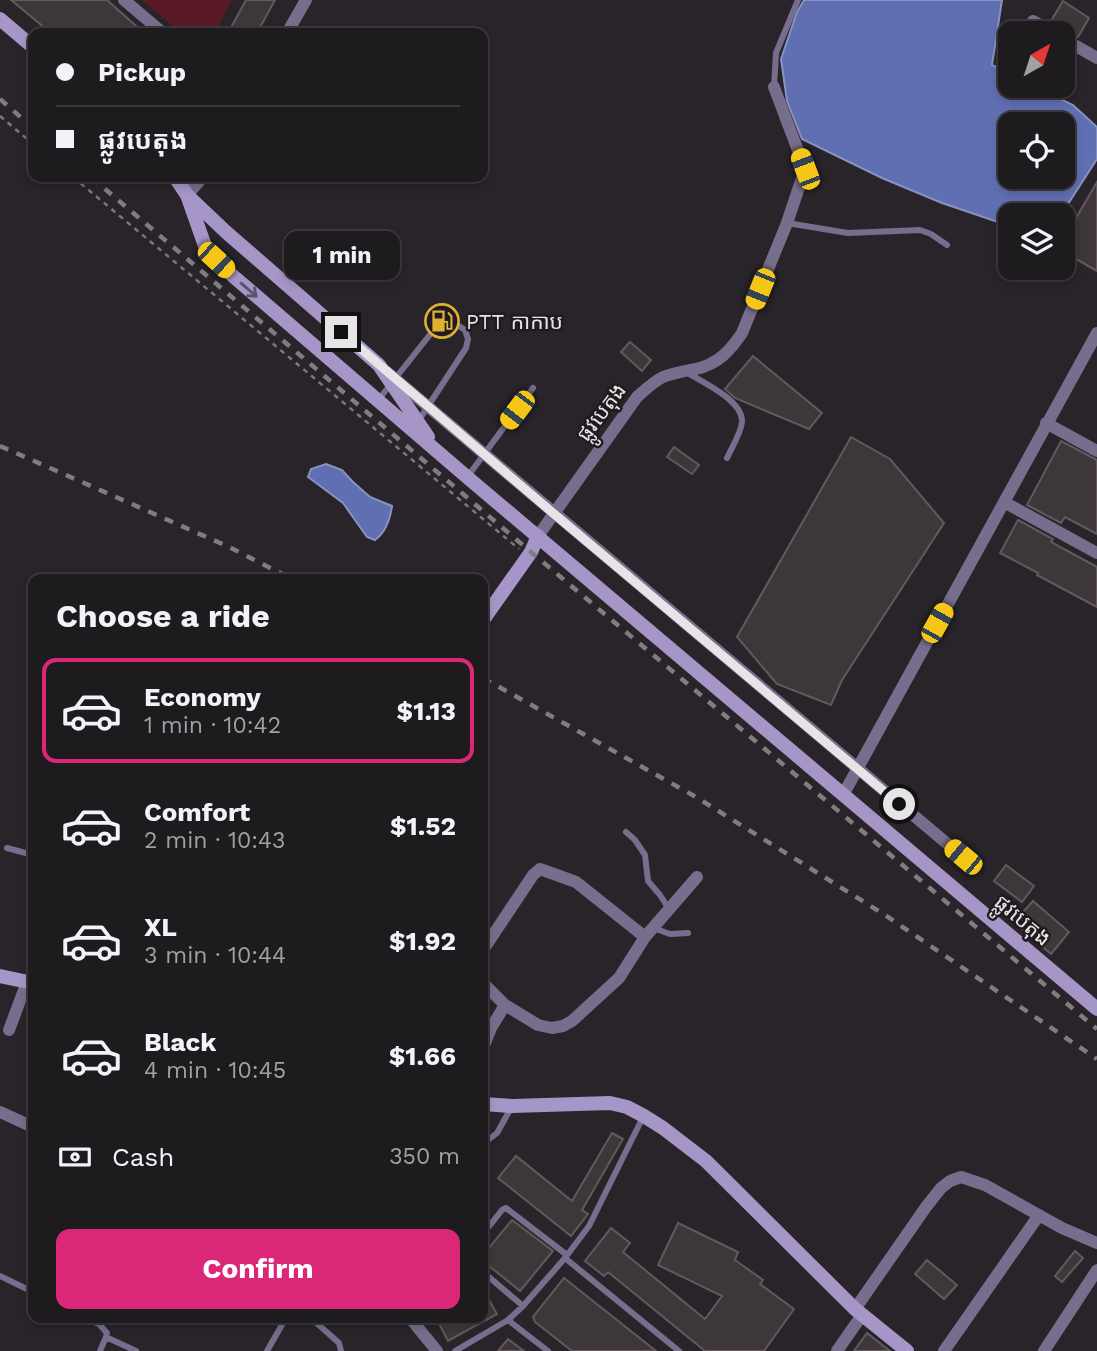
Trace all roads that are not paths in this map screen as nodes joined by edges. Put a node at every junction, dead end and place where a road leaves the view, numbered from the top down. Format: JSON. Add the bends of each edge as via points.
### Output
{"nodes":[{"id":1,"x":124,"y":0,"type":"edge"},
{"id":2,"x":305,"y":0,"type":"edge"},
{"id":3,"x":798,"y":0,"type":"edge"},
{"id":4,"x":0,"y":19,"type":"edge"},
{"id":5,"x":157,"y":28,"type":"edge"},
{"id":6,"x":290,"y":28,"type":"edge"},
{"id":7,"x":28,"y":43,"type":"edge"},
{"id":8,"x":1075,"y":45,"type":"edge"},
{"id":9,"x":1097,"y":58,"type":"edge"},
{"id":10,"x":774,"y":87,"type":"joint"},
{"id":11,"x":178,"y":182,"type":"edge"},
{"id":12,"x":199,"y":182,"type":"edge"},
{"id":13,"x":187,"y":195,"type":"junction"},
{"id":14,"x":787,"y":223,"type":"junction"},
{"id":15,"x":947,"y":245,"type":"dead end"},
{"id":16,"x":1097,"y":333,"type":"edge"},
{"id":17,"x":684,"y":371,"type":"junction"},
{"id":18,"x":393,"y":381,"type":"junction"},
{"id":19,"x":533,"y":388,"type":"dead end"},
{"id":20,"x":378,"y":401,"type":"junction"},
{"id":21,"x":428,"y":407,"type":"junction"},
{"id":22,"x":1046,"y":423,"type":"junction"},
{"id":23,"x":414,"y":426,"type":"junction"},
{"id":24,"x":1097,"y":450,"type":"edge"},
{"id":25,"x":483,"y":454,"type":"junction"},
{"id":26,"x":727,"y":458,"type":"dead end"},
{"id":27,"x":467,"y":477,"type":"junction"},
{"id":28,"x":1003,"y":502,"type":"junction"},
{"id":29,"x":553,"y":513,"type":"junction"},
{"id":30,"x":538,"y":536,"type":"junction"},
{"id":31,"x":1097,"y":553,"type":"edge"},
{"id":32,"x":488,"y":613,"type":"edge"},
{"id":33,"x":857,"y":768,"type":"junction"},
{"id":34,"x":843,"y":795,"type":"junction"},
{"id":35,"x":626,"y":832,"type":"dead end"},
{"id":36,"x":8,"y":848,"type":"dead end"},
{"id":37,"x":28,"y":854,"type":"edge"},
{"id":38,"x":963,"y":857,"type":"dead end"},
{"id":39,"x":697,"y":877,"type":"dead end"},
{"id":40,"x":669,"y":909,"type":"junction"},
{"id":41,"x":649,"y":932,"type":"junction"},
{"id":42,"x":688,"y":933,"type":"dead end"},
{"id":43,"x":488,"y":942,"type":"edge"},
{"id":44,"x":0,"y":976,"type":"edge"},
{"id":45,"x":28,"y":982,"type":"edge"},
{"id":46,"x":28,"y":987,"type":"edge"},
{"id":47,"x":488,"y":988,"type":"edge"},
{"id":48,"x":505,"y":1005,"type":"junction"},
{"id":49,"x":1097,"y":1009,"type":"edge"},
{"id":50,"x":9,"y":1030,"type":"dead end"},
{"id":51,"x":488,"y":1036,"type":"edge"},
{"id":52,"x":488,"y":1104,"type":"edge"},
{"id":53,"x":512,"y":1106,"type":"junction"},
{"id":54,"x":0,"y":1112,"type":"edge"},
{"id":55,"x":644,"y":1116,"type":"junction"},
{"id":56,"x":28,"y":1125,"type":"edge"},
{"id":57,"x":488,"y":1140,"type":"edge"},
{"id":58,"x":1039,"y":1215,"type":"junction"},
{"id":59,"x":488,"y":1228,"type":"edge"},
{"id":60,"x":1097,"y":1243,"type":"edge"},
{"id":61,"x":566,"y":1256,"type":"junction"},
{"id":62,"x":1097,"y":1270,"type":"edge"},
{"id":63,"x":0,"y":1276,"type":"edge"},
{"id":64,"x":488,"y":1276,"type":"edge"},
{"id":65,"x":28,"y":1290,"type":"edge"},
{"id":66,"x":523,"y":1306,"type":"junction"},
{"id":67,"x":858,"y":1312,"type":"junction"},
{"id":68,"x":508,"y":1320,"type":"junction"},
{"id":69,"x":94,"y":1323,"type":"edge"},
{"id":70,"x":283,"y":1323,"type":"edge"},
{"id":71,"x":316,"y":1323,"type":"edge"},
{"id":72,"x":414,"y":1323,"type":"edge"},
{"id":73,"x":106,"y":1337,"type":"junction"},
{"id":74,"x":100,"y":1351,"type":"edge"},
{"id":75,"x":136,"y":1351,"type":"edge"},
{"id":76,"x":267,"y":1351,"type":"edge"},
{"id":77,"x":341,"y":1351,"type":"edge"},
{"id":78,"x":437,"y":1351,"type":"edge"},
{"id":79,"x":455,"y":1351,"type":"edge"},
{"id":80,"x":548,"y":1351,"type":"edge"},
{"id":81,"x":679,"y":1351,"type":"edge"},
{"id":82,"x":837,"y":1351,"type":"edge"},
{"id":83,"x":907,"y":1351,"type":"edge"},
{"id":84,"x":944,"y":1351,"type":"edge"},
{"id":85,"x":1044,"y":1351,"type":"edge"}],
"edges":[{"from":1,"to":5,"type":"street"},
{"from":2,"to":6,"type":"street"},
{"from":3,"to":10,"type":"lane","name":"ផ្លូវបេតុង","via":[[776,53]]},
{"from":4,"to":7,"type":"main road"},
{"from":8,"to":9,"type":"street"},
{"from":10,"to":14,"type":"street","name":"ផ្លូវបេតុង","via":[[805,169]]},
{"from":11,"to":13,"type":"main road","name":"ផ្លូវបេតុង"},
{"from":12,"to":13,"type":"street"},
{"from":13,"to":18,"type":"main road","name":"ផ្លូវបេតុង"},
{"from":13,"to":20,"type":"main road","name":"ផ្លូវបេតុង","one_way":true,"via":[[205,246],[216,260]]},
{"from":14,"to":15,"type":"lane","via":[[848,233],[920,230]]},
{"from":14,"to":17,"type":"street","name":"ផ្លូវបេតុង","via":[[734,346],[716,362]]},
{"from":16,"to":22,"type":"street"},
{"from":17,"to":26,"type":"lane","via":[[732,402],[741,414],[742,424]]},
{"from":17,"to":29,"type":"street","name":"ផ្លូវបេតុង","via":[[655,381],[636,397]]},
{"from":18,"to":20,"type":"lane"},
{"from":18,"to":21,"type":"street"},
{"from":18,"to":21,"type":"lane","via":[[442,321],[466,330],[466,348]]},
{"from":18,"to":23,"type":"main road","name":"ផ្លូវបេតុង"},
{"from":19,"to":25,"type":"lane"},
{"from":20,"to":23,"type":"main road","name":"ផ្លូវបេតុង"},
{"from":21,"to":23,"type":"lane"},
{"from":21,"to":25,"type":"street"},
{"from":22,"to":24,"type":"street"},
{"from":22,"to":28,"type":"street"},
{"from":23,"to":27,"type":"main road","name":"ផ្លូវបេតុង"},
{"from":25,"to":27,"type":"lane"},
{"from":25,"to":29,"type":"street"},
{"from":27,"to":30,"type":"main road","name":"ផ្លូវបេតុង"},
{"from":28,"to":31,"type":"street"},
{"from":28,"to":33,"type":"street"},
{"from":29,"to":30,"type":"street","name":"ផ្លូវបេតុង"},
{"from":29,"to":33,"type":"street"},
{"from":30,"to":32,"type":"main road","name":"ផ្លូវបេតុង"},
{"from":30,"to":34,"type":"main road","name":"ផ្លូវបេតុង"},
{"from":33,"to":34,"type":"street"},
{"from":33,"to":38,"type":"street"},
{"from":34,"to":49,"type":"main road","name":"ផ្លូវបេតុង"},
{"from":35,"to":40,"type":"lane","via":[[645,855],[648,881]]},
{"from":36,"to":37,"type":"lane"},
{"from":39,"to":40,"type":"street"},
{"from":40,"to":41,"type":"street"},
{"from":41,"to":42,"type":"lane"},
{"from":41,"to":43,"type":"street","via":[[576,882],[540,869]]},
{"from":41,"to":48,"type":"street","via":[[619,978],[563,1026],[538,1025]]},
{"from":44,"to":45,"type":"main road"},
{"from":46,"to":50,"type":"street"},
{"from":47,"to":48,"type":"street"},
{"from":48,"to":51,"type":"street"},
{"from":52,"to":53,"type":"main road"},
{"from":53,"to":55,"type":"main road","via":[[610,1103]]},
{"from":53,"to":57,"type":"lane"},
{"from":54,"to":56,"type":"street"},
{"from":55,"to":61,"type":"lane","via":[[589,1226]]},
{"from":55,"to":67,"type":"main road","via":[[706,1161]]},
{"from":58,"to":60,"type":"street"},
{"from":58,"to":67,"type":"street","via":[[985,1185],[961,1177],[950,1181],[926,1207]]},
{"from":58,"to":84,"type":"street"},
{"from":59,"to":61,"type":"lane","via":[[506,1208]]},
{"from":61,"to":66,"type":"lane"},
{"from":61,"to":81,"type":"lane"},
{"from":62,"to":85,"type":"street"},
{"from":63,"to":65,"type":"lane"},
{"from":64,"to":66,"type":"lane"},
{"from":66,"to":68,"type":"lane"},
{"from":67,"to":82,"type":"street"},
{"from":67,"to":83,"type":"main road"},
{"from":68,"to":79,"type":"lane"},
{"from":68,"to":80,"type":"lane"},
{"from":69,"to":73,"type":"lane","via":[[104,1329]]},
{"from":70,"to":76,"type":"lane"},
{"from":71,"to":77,"type":"lane","via":[[339,1343]]},
{"from":72,"to":78,"type":"street"},
{"from":73,"to":74,"type":"lane"},
{"from":73,"to":75,"type":"lane"}]}
